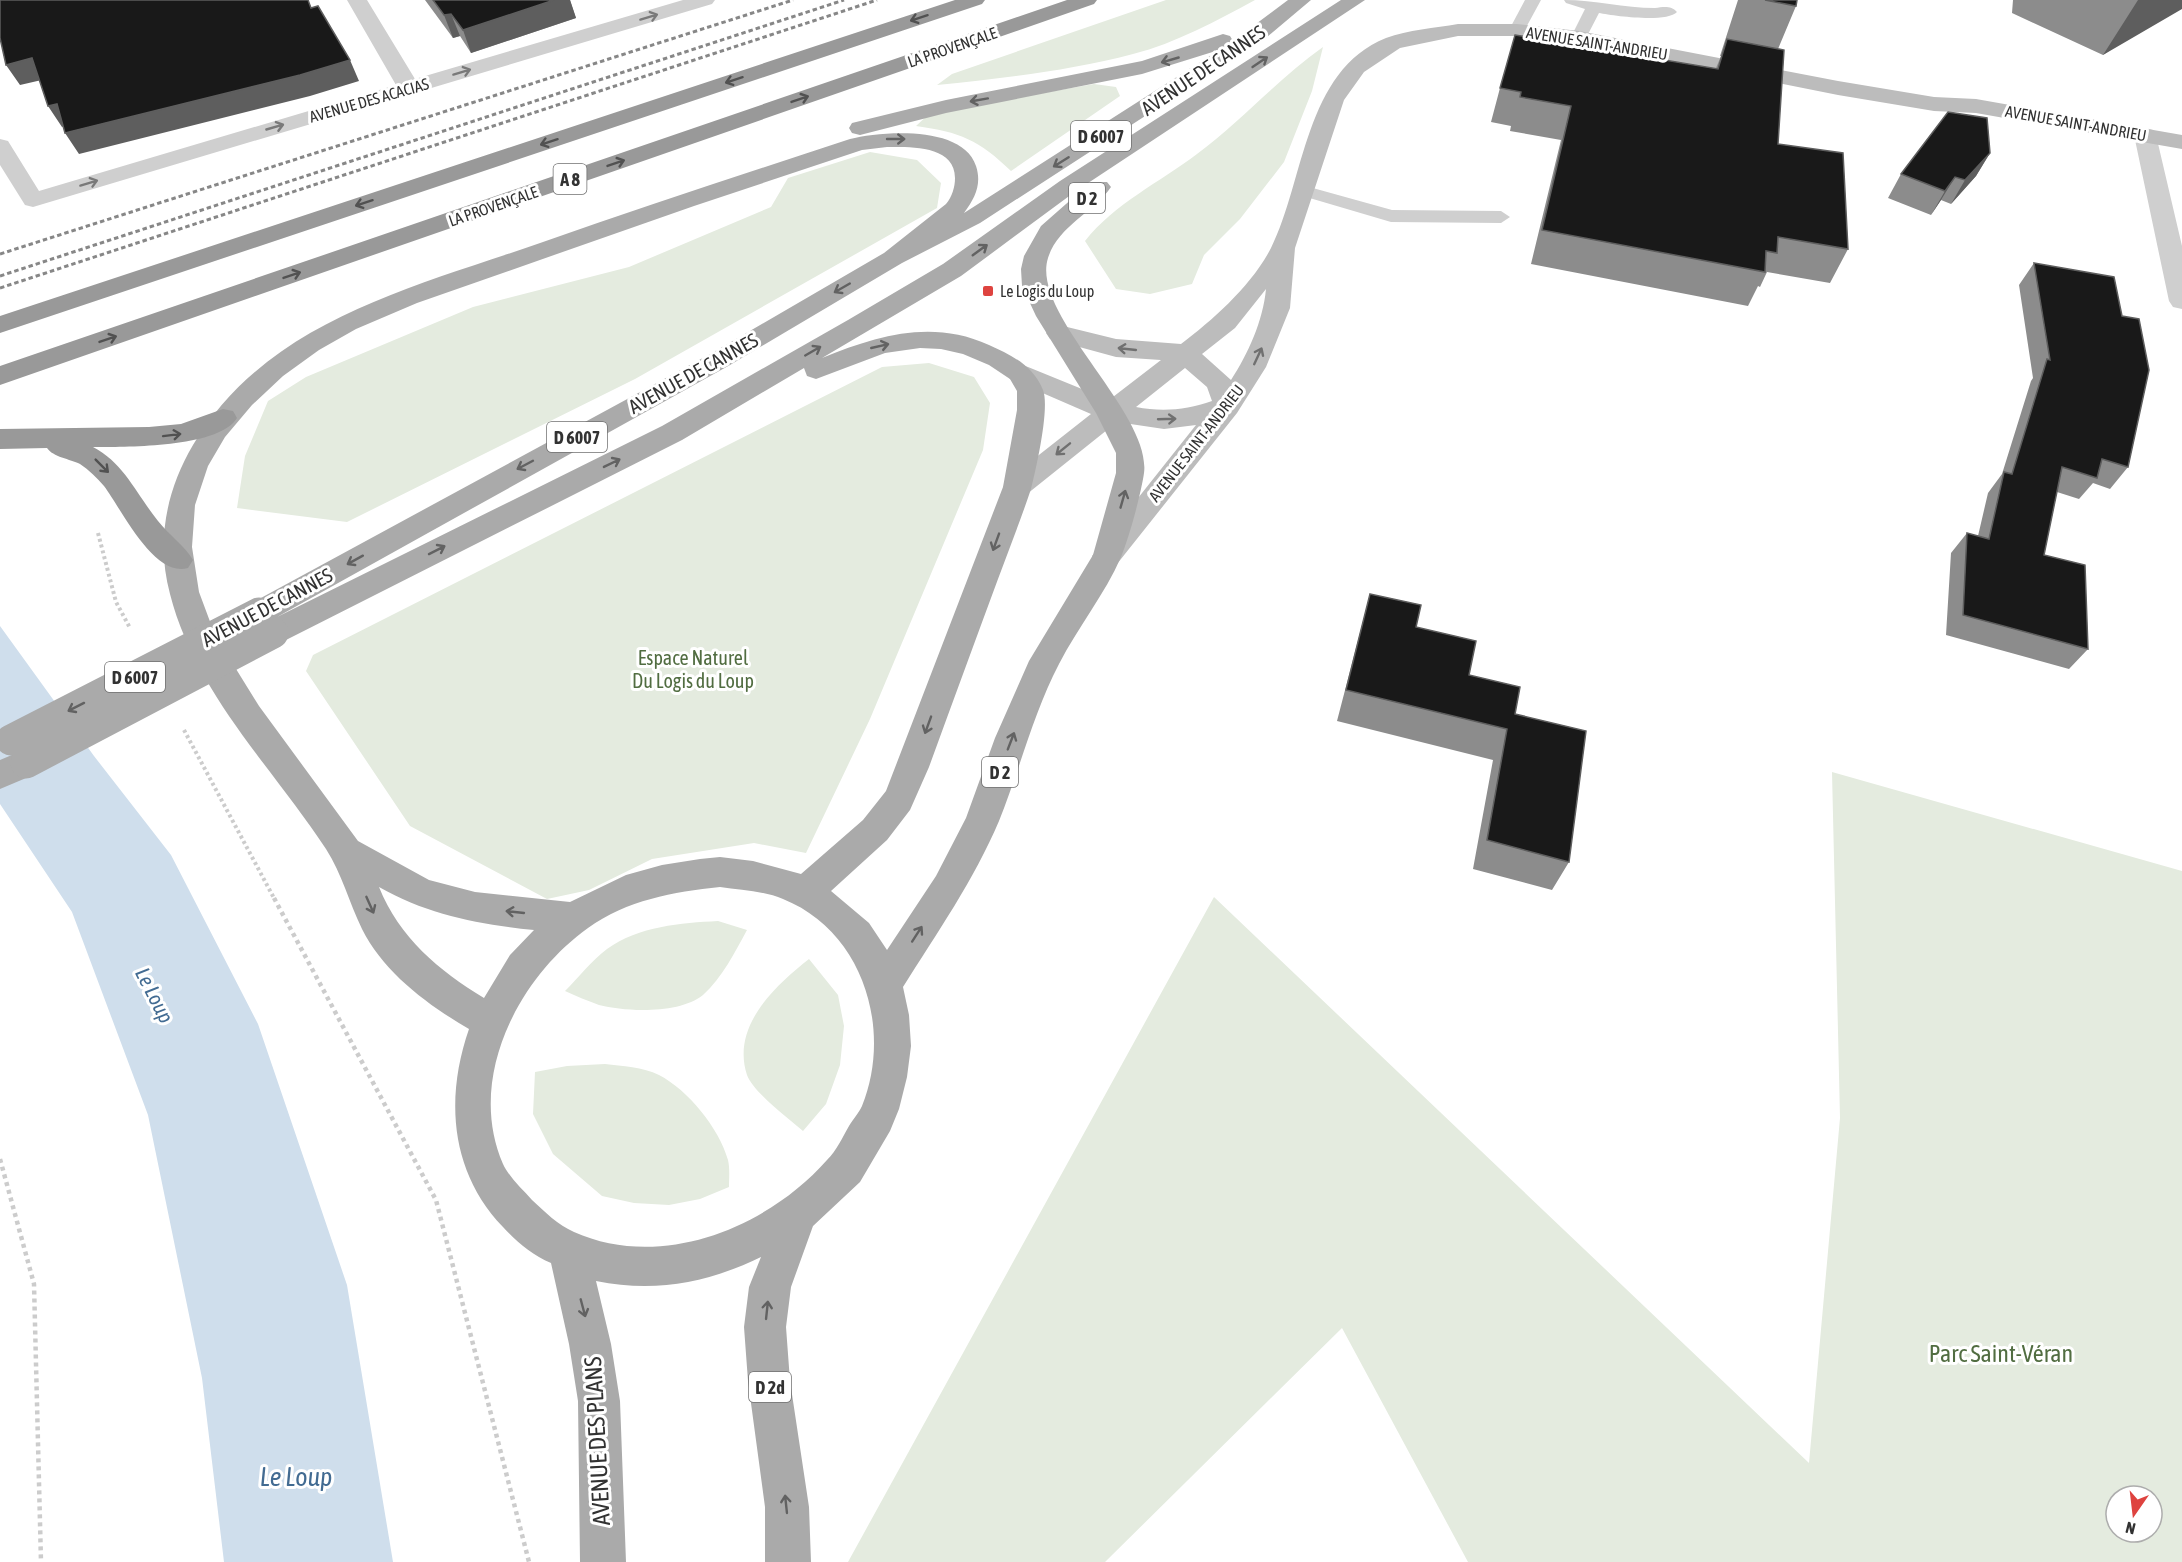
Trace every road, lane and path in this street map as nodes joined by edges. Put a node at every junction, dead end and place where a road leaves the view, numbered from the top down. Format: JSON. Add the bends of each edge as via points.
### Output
{"nodes":[{"id":1,"x":357,"y":0,"type":"edge"},
{"id":2,"x":705,"y":0,"type":"edge"},
{"id":3,"x":975,"y":0,"type":"edge"},
{"id":4,"x":1087,"y":0,"type":"edge"},
{"id":5,"x":1300,"y":0,"type":"edge"},
{"id":6,"x":1355,"y":0,"type":"edge"},
{"id":7,"x":1533,"y":0,"type":"edge"},
{"id":8,"x":1572,"y":0,"type":"edge"},
{"id":9,"x":1593,"y":9,"type":"junction"},
{"id":10,"x":1669,"y":12,"type":"dead end"},
{"id":11,"x":1517,"y":30,"type":"junction"},
{"id":12,"x":1579,"y":38,"type":"junction"},
{"id":13,"x":409,"y":88,"type":"junction"},
{"id":14,"x":1212,"y":95,"type":"junction"},
{"id":15,"x":2145,"y":135,"type":"junction"},
{"id":16,"x":2182,"y":142,"type":"edge"},
{"id":17,"x":0,"y":146,"type":"edge"},
{"id":18,"x":1302,"y":190,"type":"junction"},
{"id":19,"x":679,"y":202,"type":"junction"},
{"id":20,"x":1501,"y":217,"type":"dead end"},
{"id":21,"x":1283,"y":248,"type":"junction"},
{"id":22,"x":893,"y":258,"type":"junction"},
{"id":23,"x":2182,"y":300,"type":"edge"},
{"id":24,"x":0,"y":325,"type":"edge"},
{"id":25,"x":1059,"y":333,"type":"junction"},
{"id":26,"x":1185,"y":353,"type":"junction"},
{"id":27,"x":1019,"y":373,"type":"junction"},
{"id":28,"x":0,"y":376,"type":"edge"},
{"id":29,"x":1227,"y":406,"type":"junction"},
{"id":30,"x":1109,"y":412,"type":"junction"},
{"id":31,"x":224,"y":418,"type":"junction"},
{"id":32,"x":672,"y":433,"type":"junction"},
{"id":33,"x":29,"y":438,"type":"junction"},
{"id":34,"x":0,"y":439,"type":"edge"},
{"id":35,"x":1017,"y":487,"type":"junction"},
{"id":36,"x":97,"y":531,"type":"dead end"},
{"id":37,"x":1107,"y":556,"type":"junction"},
{"id":38,"x":178,"y":560,"type":"junction"},
{"id":39,"x":266,"y":623,"type":"junction"},
{"id":40,"x":133,"y":634,"type":"dead end"},
{"id":41,"x":183,"y":727,"type":"dead end"},
{"id":42,"x":9,"y":756,"type":"edge"},
{"id":43,"x":346,"y":852,"type":"junction"},
{"id":44,"x":805,"y":892,"type":"junction"},
{"id":45,"x":574,"y":918,"type":"junction"},
{"id":46,"x":885,"y":983,"type":"junction"},
{"id":47,"x":489,"y":1021,"type":"junction"},
{"id":48,"x":0,"y":1159,"type":"edge"},
{"id":49,"x":796,"y":1217,"type":"junction"},
{"id":50,"x":568,"y":1252,"type":"junction"},
{"id":51,"x":41,"y":1562,"type":"edge"},
{"id":52,"x":529,"y":1562,"type":"edge"},
{"id":53,"x":603,"y":1562,"type":"edge"},
{"id":54,"x":788,"y":1562,"type":"edge"}],
"edges":[{"from":1,"to":13,"type":"street"},
{"from":13,"to":2,"type":"street","name":"AVENUE DES ACACIAS","one_way":true},
{"from":3,"to":24,"type":"highway","name":"LA PROVENÇALE","number":"A 8","one_way":true},
{"from":28,"to":4,"type":"highway","name":"LA PROVENÇALE","number":"A 8","one_way":true},
{"from":5,"to":19,"type":"main road","one_way":true,"via":[[1205,50],[1117,73],[891,119],[730,173]]},
{"from":5,"to":22,"type":"main road","name":"AVENUE DE CANNES","number":"D 6007","one_way":true,"via":[[1260,33],[982,212]]},
{"from":14,"to":6,"type":"main road","number":"D 6007","one_way":true},
{"from":7,"to":11,"type":"lane"},
{"from":8,"to":9,"type":"lane"},
{"from":9,"to":10,"type":"lane"},
{"from":9,"to":12,"type":"lane"},
{"from":11,"to":12,"type":"street","name":"AVENUE SAINT-ANDRIEU","number":"D 2"},
{"from":11,"to":18,"type":"street","name":"AVENUE SAINT-ANDRIEU","number":"D 2","via":[[1458,30],[1393,43],[1356,67],[1333,100]]},
{"from":12,"to":15,"type":"street","name":"AVENUE SAINT-ANDRIEU","number":"D 2","via":[[1838,88],[1934,104],[1976,106]]},
{"from":17,"to":13,"type":"street","name":"AVENUE DES ACACIAS","one_way":true,"via":[[33,200]]},
{"from":14,"to":25,"type":"main road","number":"D 2","via":[[1050,231],[1033,269],[1035,286]]},
{"from":32,"to":14,"type":"main road","name":"AVENUE DE CANNES","number":"D 6007","one_way":true,"via":[[952,270],[1068,186]]},
{"from":15,"to":16,"type":"street","name":"AVENUE SAINT-ANDRIEU","number":"D 2"},
{"from":15,"to":23,"type":"street"},
{"from":18,"to":20,"type":"lane","via":[[1391,216]]},
{"from":18,"to":21,"type":"street","name":"AVENUE SAINT-ANDRIEU","number":"D 2"},
{"from":19,"to":22,"type":"main road","one_way":true,"via":[[882,139],[922,141],[952,152],[967,171],[964,194],[955,208]]},
{"from":19,"to":31,"type":"main road","via":[[351,321],[268,374]]},
{"from":21,"to":26,"type":"street","number":"D 2","via":[[1242,305]]},
{"from":29,"to":21,"type":"street","name":"AVENUE SAINT-ANDRIEU","number":"D 2","one_way":true,"via":[[1252,367],[1277,308]]},
{"from":22,"to":39,"type":"main road","name":"AVENUE DE CANNES","number":"D 6007","one_way":true},
{"from":26,"to":25,"type":"street","one_way":true,"via":[[1116,348]]},
{"from":25,"to":30,"type":"main road","number":"D 2"},
{"from":26,"to":29,"type":"street","via":[[1219,383]]},
{"from":26,"to":30,"type":"street","number":"D 2"},
{"from":27,"to":30,"type":"street"},
{"from":32,"to":27,"type":"main road","one_way":true,"via":[[880,345],[941,340],[989,355]]},
{"from":27,"to":35,"type":"main road","via":[[1030,392],[1030,410]]},
{"from":30,"to":29,"type":"street","one_way":true,"via":[[1166,420],[1190,418]]},
{"from":29,"to":37,"type":"street","name":"AVENUE SAINT-ANDRIEU","number":"D 2"},
{"from":30,"to":35,"type":"street","number":"D 2","one_way":true},
{"from":37,"to":30,"type":"main road","number":"D 2","one_way":true,"via":[[1130,473],[1130,453]]},
{"from":33,"to":31,"type":"highway","one_way":true,"via":[[149,437],[184,433]]},
{"from":31,"to":38,"type":"main road","via":[[190,472],[181,510]]},
{"from":39,"to":32,"type":"main road","name":"AVENUE DE CANNES","number":"D 6007","one_way":true},
{"from":33,"to":34,"type":"highway"},
{"from":33,"to":38,"type":"highway","one_way":true,"via":[[97,459],[146,527]]},
{"from":35,"to":44,"type":"main road","one_way":true,"via":[[898,800],[875,830]]},
{"from":36,"to":40,"type":"path","via":[[116,602]]},
{"from":46,"to":37,"type":"main road","number":"D 2","one_way":true,"via":[[948,886],[978,830],[1011,738],[1045,660]]},
{"from":38,"to":43,"type":"main road","via":[[184,592],[219,672]]},
{"from":39,"to":42,"type":"main road","name":"AVENUE DE CANNES","number":"D 6007","bridge":true},
{"from":41,"to":52,"type":"path","via":[[436,1200]]},
{"from":45,"to":43,"type":"main road","one_way":true,"via":[[475,908],[421,893]]},
{"from":43,"to":47,"type":"main road","one_way":true,"via":[[380,928],[417,971],[460,1006]]},
{"from":44,"to":45,"type":"main road","via":[[771,879],[720,872],[665,877],[613,895]]},
{"from":44,"to":46,"type":"main road","via":[[843,918],[870,951]]},
{"from":45,"to":47,"type":"main road","via":[[543,943],[517,973]]},
{"from":46,"to":49,"type":"main road","via":[[893,1016],[893,1049],[879,1112],[844,1171]]},
{"from":47,"to":50,"type":"main road","via":[[472,1083],[477,1146],[500,1196],[541,1237]]},
{"from":48,"to":51,"type":"path","via":[[34,1284]]},
{"from":49,"to":50,"type":"main road","via":[[729,1254],[661,1268],[612,1265]]},
{"from":54,"to":49,"type":"main road","number":"D 2d","one_way":true,"via":[[787,1507],[765,1327],[770,1287]]},
{"from":50,"to":53,"type":"main road","name":"AVENUE DES PLANS","one_way":true,"via":[[592,1341],[599,1401]]}]}
